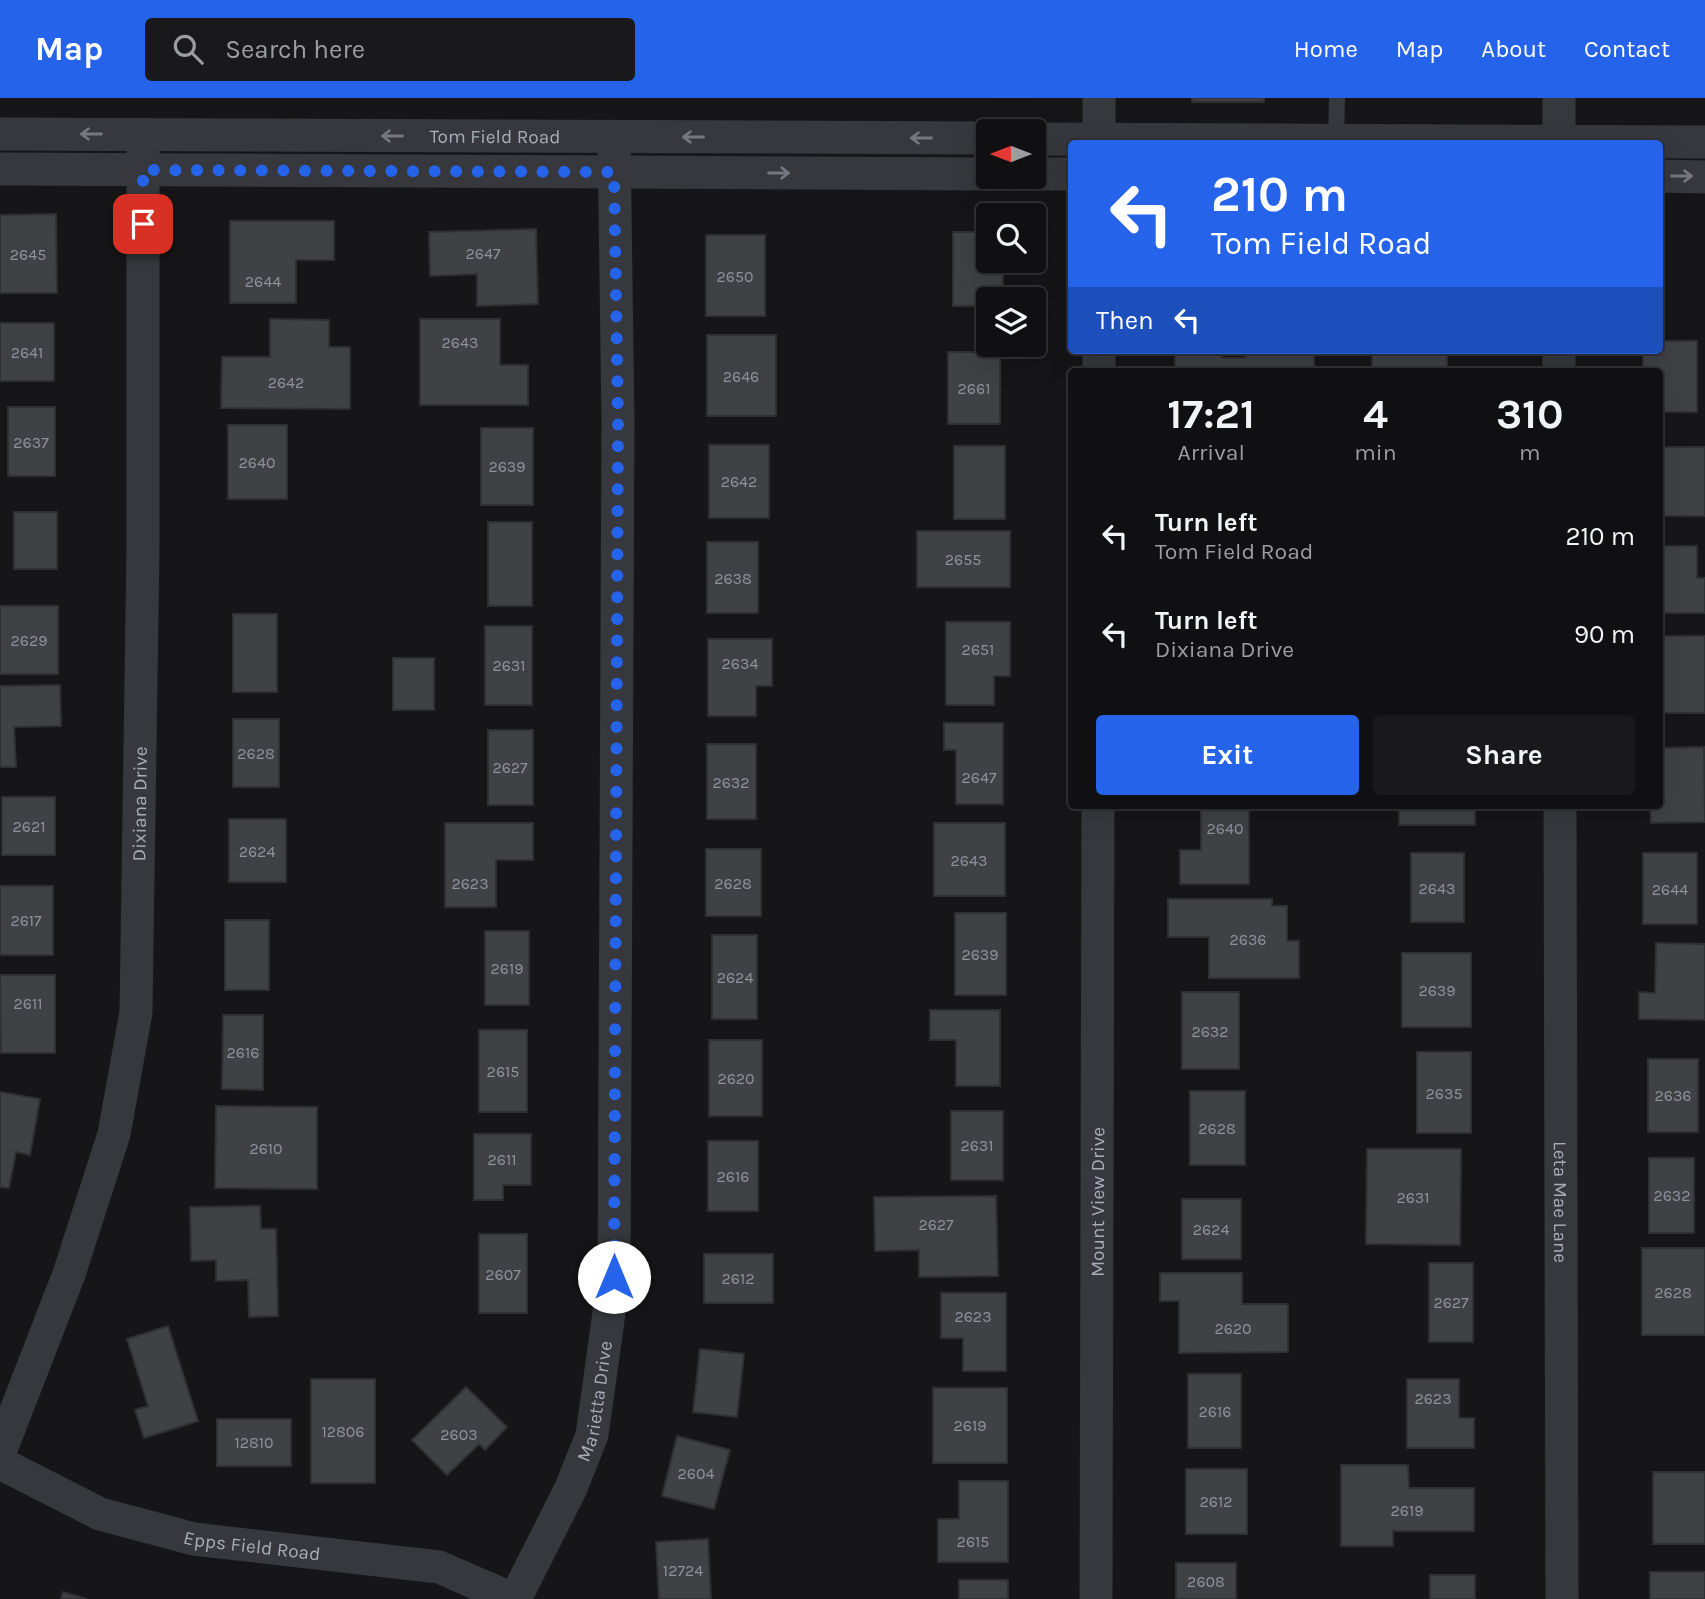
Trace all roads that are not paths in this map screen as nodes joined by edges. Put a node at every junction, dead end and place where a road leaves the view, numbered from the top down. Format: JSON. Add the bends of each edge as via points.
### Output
{"nodes":[{"id":1,"x":1100,"y":98,"type":"edge"},
{"id":2,"x":1337,"y":98,"type":"edge"},
{"id":3,"x":1559,"y":98,"type":"edge"},
{"id":4,"x":0,"y":134,"type":"edge"},
{"id":5,"x":143,"y":135,"type":"junction"},
{"id":6,"x":614,"y":137,"type":"junction"},
{"id":7,"x":976,"y":138,"type":"edge"},
{"id":8,"x":1046,"y":139,"type":"edge"},
{"id":9,"x":1068,"y":140,"type":"edge"},
{"id":10,"x":1099,"y":140,"type":"edge"},
{"id":11,"x":1336,"y":140,"type":"edge"},
{"id":12,"x":1559,"y":140,"type":"edge"},
{"id":13,"x":1663,"y":142,"type":"edge"},
{"id":14,"x":1705,"y":142,"type":"edge"},
{"id":15,"x":0,"y":169,"type":"edge"},
{"id":16,"x":143,"y":170,"type":"junction"},
{"id":17,"x":614,"y":172,"type":"junction"},
{"id":18,"x":976,"y":174,"type":"edge"},
{"id":19,"x":1046,"y":174,"type":"edge"},
{"id":20,"x":1068,"y":174,"type":"edge"},
{"id":21,"x":1663,"y":176,"type":"edge"},
{"id":22,"x":1705,"y":177,"type":"edge"},
{"id":23,"x":1098,"y":809,"type":"edge"},
{"id":24,"x":1560,"y":809,"type":"edge"},
{"id":25,"x":0,"y":1452,"type":"edge"},
{"id":26,"x":0,"y":1462,"type":"edge"},
{"id":27,"x":513,"y":1599,"type":"edge"},
{"id":28,"x":1096,"y":1599,"type":"edge"},
{"id":29,"x":1562,"y":1599,"type":"edge"}],
"edges":[{"from":1,"to":10,"type":"street"},
{"from":2,"to":11,"type":"lane"},
{"from":3,"to":12,"type":"street"},
{"from":5,"to":4,"type":"street","name":"Tom Field Road","one_way":true},
{"from":6,"to":5,"type":"street","name":"Tom Field Road","one_way":true},
{"from":5,"to":16,"type":"street","name":"Dixiana Drive"},
{"from":7,"to":6,"type":"street","name":"Tom Field Road","one_way":true},
{"from":6,"to":17,"type":"street","name":"Marietta Drive"},
{"from":8,"to":9,"type":"street"},
{"from":13,"to":14,"type":"street"},
{"from":15,"to":16,"type":"street","name":"Tom Field Road"},
{"from":16,"to":17,"type":"street","name":"Tom Field Road"},
{"from":16,"to":25,"type":"street","name":"Dixiana Drive","via":[[136,1012],[114,1134],[69,1274]]},
{"from":17,"to":18,"type":"street","name":"Tom Field Road","one_way":true},
{"from":17,"to":27,"type":"street","name":"Marietta Drive","via":[[618,435],[614,1277],[592,1435],[571,1488]]},
{"from":19,"to":20,"type":"street"},
{"from":21,"to":22,"type":"street","one_way":true},
{"from":23,"to":28,"type":"street","name":"Mount View Drive"},
{"from":24,"to":29,"type":"street","name":"Leta Mae Lane"},
{"from":26,"to":27,"type":"street","name":"Epps Field Road","via":[[100,1514],[194,1539],[439,1567]]}]}
